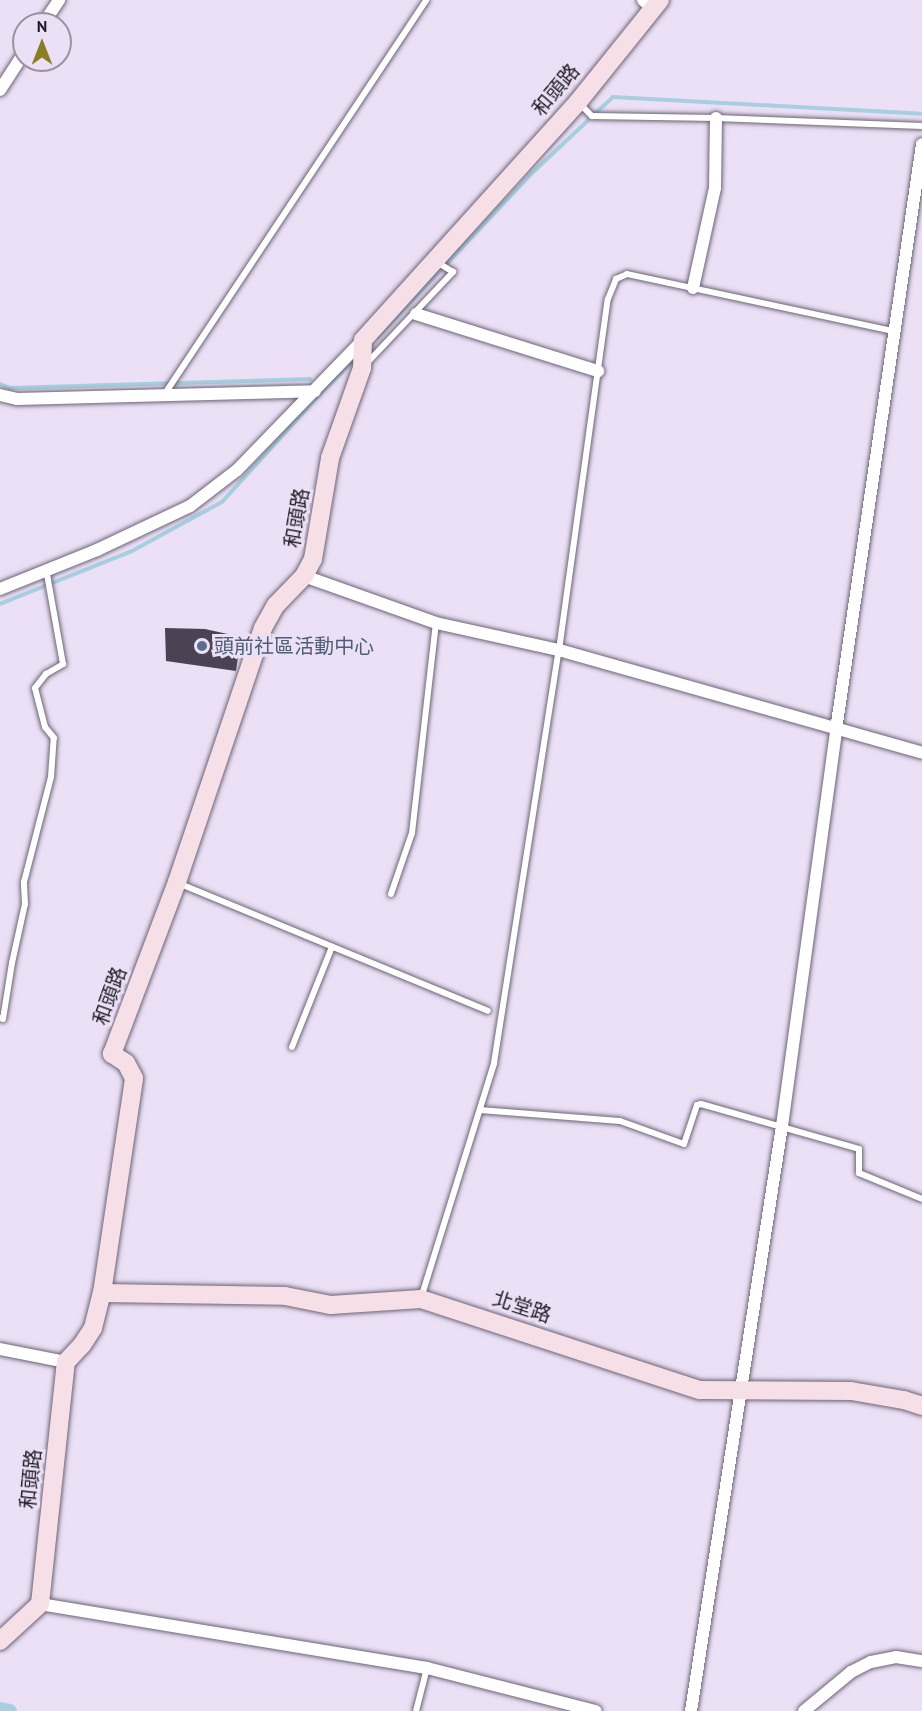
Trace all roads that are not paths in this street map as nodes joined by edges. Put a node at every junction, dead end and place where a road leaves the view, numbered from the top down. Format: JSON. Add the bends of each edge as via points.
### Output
{"nodes":[{"id":1,"x":426,"y":0,"type":"edge"},
{"id":2,"x":652,"y":3,"type":"edge"},
{"id":3,"x":12,"y":72,"type":"edge"},
{"id":4,"x":0,"y":90,"type":"edge"},
{"id":5,"x":578,"y":102,"type":"junction"},
{"id":6,"x":716,"y":118,"type":"junction"},
{"id":7,"x":922,"y":126,"type":"edge"},
{"id":8,"x":922,"y":144,"type":"edge"},
{"id":9,"x":437,"y":261,"type":"junction"},
{"id":10,"x":693,"y":288,"type":"junction"},
{"id":11,"x":416,"y":314,"type":"junction"},
{"id":12,"x":894,"y":331,"type":"junction"},
{"id":13,"x":363,"y":340,"type":"junction"},
{"id":14,"x":362,"y":368,"type":"junction"},
{"id":15,"x":598,"y":371,"type":"junction"},
{"id":16,"x":315,"y":391,"type":"junction"},
{"id":17,"x":0,"y":395,"type":"edge"},
{"id":18,"x":164,"y":396,"type":"junction"},
{"id":19,"x":46,"y":568,"type":"junction"},
{"id":20,"x":304,"y":576,"type":"junction"},
{"id":21,"x":0,"y":589,"type":"edge"},
{"id":22,"x":436,"y":623,"type":"junction"},
{"id":23,"x":559,"y":650,"type":"junction"},
{"id":24,"x":836,"y":730,"type":"junction"},
{"id":25,"x":922,"y":753,"type":"edge"},
{"id":26,"x":177,"y":882,"type":"junction"},
{"id":27,"x":391,"y":894,"type":"dead end"},
{"id":28,"x":332,"y":947,"type":"junction"},
{"id":29,"x":488,"y":1011,"type":"dead end"},
{"id":30,"x":0,"y":1018,"type":"edge"},
{"id":31,"x":292,"y":1047,"type":"dead end"},
{"id":32,"x":480,"y":1110,"type":"junction"},
{"id":33,"x":782,"y":1126,"type":"junction"},
{"id":34,"x":922,"y":1199,"type":"edge"},
{"id":35,"x":102,"y":1293,"type":"junction"},
{"id":36,"x":421,"y":1299,"type":"junction"},
{"id":37,"x":0,"y":1348,"type":"edge"},
{"id":38,"x":66,"y":1362,"type":"junction"},
{"id":39,"x":739,"y":1389,"type":"junction"},
{"id":40,"x":922,"y":1406,"type":"edge"},
{"id":41,"x":40,"y":1604,"type":"junction"},
{"id":42,"x":0,"y":1641,"type":"edge"},
{"id":43,"x":922,"y":1661,"type":"edge"},
{"id":44,"x":427,"y":1668,"type":"junction"},
{"id":45,"x":416,"y":1711,"type":"edge"},
{"id":46,"x":596,"y":1711,"type":"edge"},
{"id":47,"x":691,"y":1711,"type":"edge"},
{"id":48,"x":804,"y":1711,"type":"edge"}],
"edges":[{"from":1,"to":18,"type":"lane"},
{"from":2,"to":5,"type":"street","name":"和頭路"},
{"from":3,"to":4,"type":"street"},
{"from":5,"to":6,"type":"lane","via":[[592,116]]},
{"from":5,"to":9,"type":"street","name":"和頭路"},
{"from":6,"to":7,"type":"lane"},
{"from":6,"to":10,"type":"street","via":[[715,188]]},
{"from":8,"to":12,"type":"street"},
{"from":9,"to":11,"type":"lane","name":"和頭路","via":[[453,272]]},
{"from":9,"to":13,"type":"street","name":"和頭路"},
{"from":10,"to":12,"type":"lane"},
{"from":10,"to":15,"type":"lane","via":[[627,273],[616,279],[608,299]]},
{"from":11,"to":14,"type":"lane","name":"和頭路"},
{"from":11,"to":15,"type":"street"},
{"from":12,"to":24,"type":"street"},
{"from":13,"to":14,"type":"street","name":"和頭路"},
{"from":13,"to":16,"type":"street"},
{"from":14,"to":20,"type":"street","name":"和頭路","via":[[330,458],[313,559]]},
{"from":15,"to":23,"type":"lane"},
{"from":16,"to":18,"type":"street"},
{"from":16,"to":19,"type":"street","via":[[237,470],[190,506],[97,550]]},
{"from":17,"to":18,"type":"street","via":[[17,399]]},
{"from":19,"to":21,"type":"street"},
{"from":19,"to":30,"type":"lane","via":[[63,664],[46,674],[35,688],[45,727],[54,738],[51,777],[24,882],[25,904],[3,1019]]},
{"from":20,"to":22,"type":"street"},
{"from":20,"to":26,"type":"street","name":"和頭路","via":[[276,605],[263,628]]},
{"from":22,"to":23,"type":"street"},
{"from":22,"to":27,"type":"lane","via":[[412,832]]},
{"from":23,"to":24,"type":"street"},
{"from":23,"to":32,"type":"lane","via":[[494,1064]]},
{"from":24,"to":25,"type":"street"},
{"from":24,"to":33,"type":"street"},
{"from":26,"to":28,"type":"lane"},
{"from":26,"to":35,"type":"street","name":"和頭路","via":[[112,1054],[126,1063],[134,1078]]},
{"from":28,"to":29,"type":"lane"},
{"from":28,"to":31,"type":"lane"},
{"from":32,"to":33,"type":"lane","via":[[620,1120],[684,1144],[697,1105],[701,1104]]},
{"from":32,"to":36,"type":"lane"},
{"from":33,"to":34,"type":"lane","via":[[859,1149],[859,1173]]},
{"from":33,"to":39,"type":"street"},
{"from":35,"to":36,"type":"street","name":"北堂路","via":[[285,1296],[331,1305]]},
{"from":35,"to":38,"type":"street","name":"和頭路","via":[[93,1328]]},
{"from":36,"to":39,"type":"street","name":"北堂路","via":[[700,1390]]},
{"from":37,"to":38,"type":"street"},
{"from":38,"to":41,"type":"street","name":"和頭路"},
{"from":39,"to":40,"type":"street","name":"北堂路","via":[[851,1391]]},
{"from":39,"to":47,"type":"street"},
{"from":41,"to":42,"type":"street"},
{"from":41,"to":44,"type":"street"},
{"from":43,"to":48,"type":"street","via":[[896,1657],[871,1662],[851,1672]]},
{"from":44,"to":45,"type":"lane"},
{"from":44,"to":46,"type":"street"}]}
